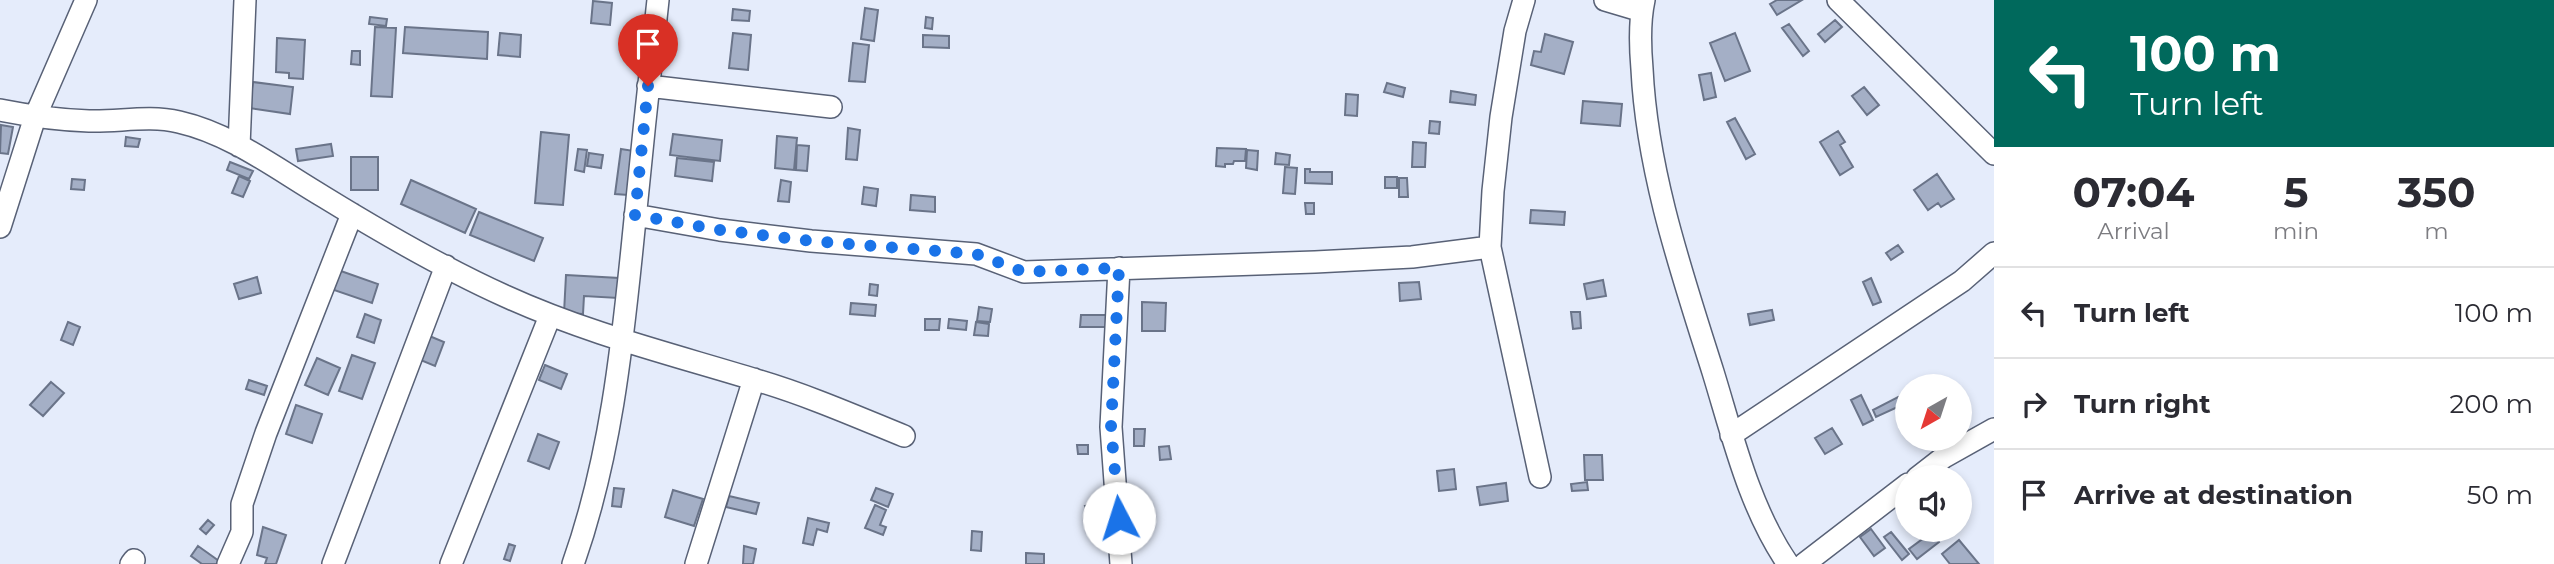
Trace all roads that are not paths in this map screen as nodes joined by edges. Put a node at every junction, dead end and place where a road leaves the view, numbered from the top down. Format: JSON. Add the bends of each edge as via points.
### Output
{"nodes":[{"id":1,"x":86,"y":0,"type":"edge"},
{"id":2,"x":245,"y":0,"type":"edge"},
{"id":3,"x":658,"y":0,"type":"edge"},
{"id":4,"x":1524,"y":0,"type":"edge"},
{"id":5,"x":1605,"y":0,"type":"edge"},
{"id":6,"x":1838,"y":0,"type":"edge"},
{"id":7,"x":1643,"y":5,"type":"edge"},
{"id":8,"x":648,"y":86,"type":"junction"},
{"id":9,"x":831,"y":107,"type":"dead end"},
{"id":10,"x":0,"y":110,"type":"edge"},
{"id":11,"x":36,"y":117,"type":"junction"},
{"id":12,"x":239,"y":146,"type":"junction"},
{"id":13,"x":1994,"y":154,"type":"edge"},
{"id":14,"x":352,"y":214,"type":"junction"},
{"id":15,"x":635,"y":215,"type":"junction"},
{"id":16,"x":0,"y":227,"type":"edge"},
{"id":17,"x":1490,"y":247,"type":"junction"},
{"id":18,"x":1994,"y":253,"type":"edge"},
{"id":19,"x":446,"y":266,"type":"junction"},
{"id":20,"x":1119,"y":268,"type":"junction"},
{"id":21,"x":550,"y":316,"type":"junction"},
{"id":22,"x":621,"y":341,"type":"junction"},
{"id":23,"x":754,"y":379,"type":"junction"},
{"id":24,"x":1994,"y":429,"type":"edge"},
{"id":25,"x":1731,"y":435,"type":"junction"},
{"id":26,"x":904,"y":436,"type":"dead end"},
{"id":27,"x":1934,"y":465,"type":"edge"},
{"id":28,"x":1540,"y":477,"type":"dead end"},
{"id":29,"x":1895,"y":494,"type":"edge"},
{"id":30,"x":228,"y":564,"type":"edge"},
{"id":31,"x":332,"y":564,"type":"edge"},
{"id":32,"x":451,"y":564,"type":"edge"},
{"id":33,"x":573,"y":564,"type":"edge"},
{"id":34,"x":696,"y":564,"type":"edge"},
{"id":35,"x":1121,"y":564,"type":"edge"},
{"id":36,"x":1788,"y":564,"type":"edge"},
{"id":37,"x":1804,"y":564,"type":"edge"}],
"edges":[{"from":1,"to":11,"type":"street"},
{"from":2,"to":12,"type":"street"},
{"from":3,"to":8,"type":"street"},
{"from":4,"to":17,"type":"street","via":[[1501,117]]},
{"from":5,"to":7,"type":"street"},
{"from":6,"to":13,"type":"street"},
{"from":7,"to":25,"type":"street","via":[[1644,104],[1655,167]]},
{"from":8,"to":9,"type":"street"},
{"from":8,"to":15,"type":"street"},
{"from":10,"to":11,"type":"street"},
{"from":11,"to":12,"type":"street","via":[[178,122]]},
{"from":11,"to":16,"type":"street"},
{"from":12,"to":14,"type":"street"},
{"from":14,"to":19,"type":"street"},
{"from":14,"to":30,"type":"street","via":[[266,433],[243,503],[242,532]]},
{"from":15,"to":20,"type":"street","via":[[811,241],[976,254],[1024,272]]},
{"from":15,"to":22,"type":"street"},
{"from":17,"to":20,"type":"street","via":[[1412,257]]},
{"from":17,"to":28,"type":"street"},
{"from":18,"to":25,"type":"street","via":[[1953,287]]},
{"from":19,"to":21,"type":"street"},
{"from":19,"to":31,"type":"street"},
{"from":20,"to":35,"type":"street","via":[[1111,427]]},
{"from":21,"to":22,"type":"street"},
{"from":21,"to":32,"type":"street"},
{"from":22,"to":23,"type":"street"},
{"from":22,"to":33,"type":"street","via":[[590,517]]},
{"from":23,"to":26,"type":"street"},
{"from":23,"to":34,"type":"street"},
{"from":24,"to":27,"type":"street"},
{"from":25,"to":36,"type":"street","via":[[1756,505]]},
{"from":29,"to":37,"type":"street"}]}
